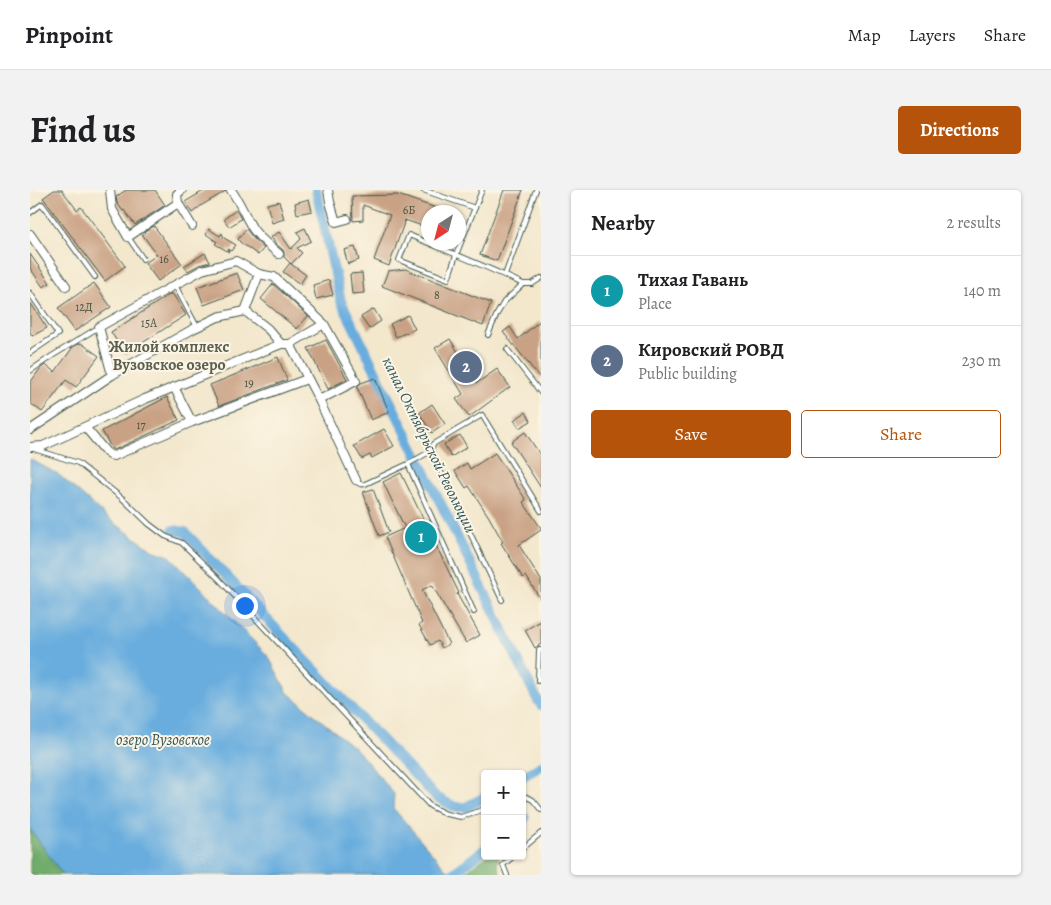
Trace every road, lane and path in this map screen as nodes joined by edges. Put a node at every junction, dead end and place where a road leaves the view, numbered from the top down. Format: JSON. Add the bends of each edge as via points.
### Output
{"nodes":[{"id":1,"x":110,"y":190,"type":"edge"},
{"id":2,"x":182,"y":190,"type":"edge"},
{"id":3,"x":231,"y":190,"type":"edge"},
{"id":4,"x":328,"y":190,"type":"edge"},
{"id":5,"x":423,"y":190,"type":"edge"},
{"id":6,"x":482,"y":190,"type":"edge"},
{"id":7,"x":536,"y":190,"type":"edge"},
{"id":8,"x":541,"y":193,"type":"edge"},
{"id":9,"x":178,"y":203,"type":"junction"},
{"id":10,"x":475,"y":208,"type":"junction"},
{"id":11,"x":30,"y":213,"type":"edge"},
{"id":12,"x":346,"y":219,"type":"dead end"},
{"id":13,"x":192,"y":226,"type":"dead end"},
{"id":14,"x":30,"y":234,"type":"edge"},
{"id":15,"x":128,"y":237,"type":"junction"},
{"id":16,"x":279,"y":254,"type":"dead end"},
{"id":17,"x":456,"y":255,"type":"junction"},
{"id":18,"x":143,"y":259,"type":"dead end"},
{"id":19,"x":259,"y":274,"type":"junction"},
{"id":20,"x":505,"y":275,"type":"junction"},
{"id":21,"x":95,"y":278,"type":"dead end"},
{"id":22,"x":541,"y":278,"type":"edge"},
{"id":23,"x":523,"y":284,"type":"junction"},
{"id":24,"x":175,"y":285,"type":"junction"},
{"id":25,"x":66,"y":286,"type":"dead end"},
{"id":26,"x":30,"y":293,"type":"edge"},
{"id":27,"x":245,"y":311,"type":"junction"},
{"id":28,"x":324,"y":324,"type":"junction"},
{"id":29,"x":99,"y":327,"type":"junction"},
{"id":30,"x":197,"y":328,"type":"junction"},
{"id":31,"x":488,"y":335,"type":"dead end"},
{"id":32,"x":281,"y":344,"type":"junction"},
{"id":33,"x":290,"y":344,"type":"junction"},
{"id":34,"x":507,"y":349,"type":"dead end"},
{"id":35,"x":30,"y":353,"type":"edge"},
{"id":36,"x":30,"y":371,"type":"edge"},
{"id":37,"x":112,"y":375,"type":"junction"},
{"id":38,"x":307,"y":379,"type":"junction"},
{"id":39,"x":174,"y":387,"type":"junction"},
{"id":40,"x":541,"y":393,"type":"edge"},
{"id":41,"x":319,"y":400,"type":"junction"},
{"id":42,"x":192,"y":422,"type":"junction"},
{"id":43,"x":85,"y":427,"type":"junction"},
{"id":44,"x":30,"y":430,"type":"edge"},
{"id":45,"x":30,"y":447,"type":"edge"},
{"id":46,"x":431,"y":451,"type":"junction"},
{"id":47,"x":408,"y":464,"type":"junction"},
{"id":48,"x":356,"y":480,"type":"joint"},
{"id":49,"x":541,"y":511,"type":"edge"},
{"id":50,"x":502,"y":600,"type":"dead end"},
{"id":51,"x":474,"y":612,"type":"dead end"},
{"id":52,"x":541,"y":650,"type":"edge"},
{"id":53,"x":538,"y":681,"type":"dead end"},
{"id":54,"x":526,"y":797,"type":"edge"},
{"id":55,"x":481,"y":810,"type":"edge"},
{"id":56,"x":541,"y":810,"type":"edge"},
{"id":57,"x":541,"y":833,"type":"edge"},
{"id":58,"x":526,"y":846,"type":"edge"},
{"id":59,"x":509,"y":860,"type":"edge"},
{"id":60,"x":507,"y":875,"type":"edge"}],
"edges":[{"from":1,"to":15,"type":"street","via":[[112,209]]},
{"from":2,"to":9,"type":"street","via":[[177,194]]},
{"from":3,"to":16,"type":"street","via":[[258,235]]},
{"from":4,"to":12,"type":"street","via":[[336,222]]},
{"from":5,"to":10,"type":"lane"},
{"from":6,"to":10,"type":"lane"},
{"from":7,"to":8,"type":"lane"},
{"from":7,"to":20,"type":"lane"},
{"from":9,"to":13,"type":"street"},
{"from":9,"to":15,"type":"street"},
{"from":10,"to":17,"type":"lane"},
{"from":11,"to":21,"type":"lane","via":[[42,204]]},
{"from":14,"to":25,"type":"street"},
{"from":15,"to":18,"type":"lane"},
{"from":17,"to":17,"type":"lane","via":[[409,235],[399,260],[448,279]]},
{"from":17,"to":20,"type":"lane"},
{"from":19,"to":24,"type":"street","via":[[236,261],[202,270]]},
{"from":19,"to":27,"type":"street"},
{"from":19,"to":28,"type":"street","via":[[274,277]]},
{"from":20,"to":23,"type":"lane"},
{"from":22,"to":23,"type":"lane","via":[[532,284]]},
{"from":23,"to":31,"type":"lane","via":[[504,302]]},
{"from":24,"to":29,"type":"street"},
{"from":24,"to":30,"type":"lane"},
{"from":26,"to":35,"type":"lane","via":[[58,334]]},
{"from":27,"to":30,"type":"street","via":[[218,317]]},
{"from":27,"to":32,"type":"street"},
{"from":28,"to":33,"type":"street"},
{"from":28,"to":41,"type":"street","via":[[356,381]]},
{"from":29,"to":36,"type":"lane"},
{"from":29,"to":37,"type":"street"},
{"from":30,"to":37,"type":"street"},
{"from":32,"to":33,"type":"street"},
{"from":32,"to":39,"type":"street"},
{"from":33,"to":38,"type":"street"},
{"from":34,"to":40,"type":"lane"},
{"from":37,"to":44,"type":"street"},
{"from":38,"to":41,"type":"street"},
{"from":38,"to":42,"type":"street"},
{"from":39,"to":42,"type":"street"},
{"from":39,"to":43,"type":"street"},
{"from":41,"to":48,"type":"street"},
{"from":42,"to":43,"type":"street","via":[[114,456],[106,452]]},
{"from":43,"to":45,"type":"street","via":[[43,446]]},
{"from":45,"to":55,"type":"lane","via":[[78,463],[149,524],[182,543],[430,806],[461,818]]},
{"from":46,"to":47,"type":"lane"},
{"from":46,"to":49,"type":"lane","via":[[433,444],[482,415]]},
{"from":46,"to":50,"type":"lane"},
{"from":47,"to":48,"type":"lane","via":[[362,485]]},
{"from":47,"to":51,"type":"lane"},
{"from":52,"to":53,"type":"lane"},
{"from":54,"to":56,"type":"lane"},
{"from":57,"to":58,"type":"lane"},
{"from":59,"to":60,"type":"lane","via":[[503,865]]}]}
